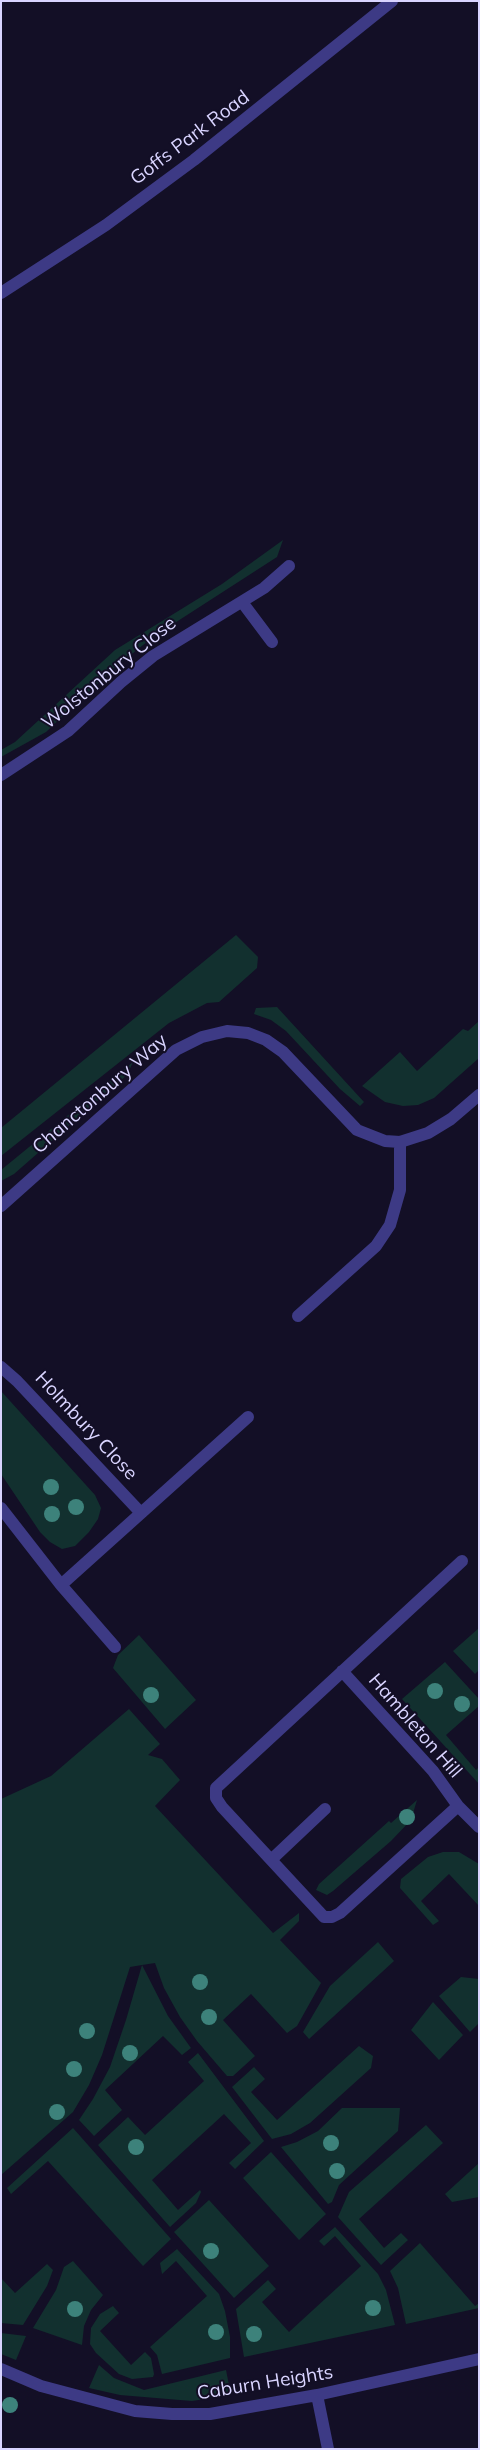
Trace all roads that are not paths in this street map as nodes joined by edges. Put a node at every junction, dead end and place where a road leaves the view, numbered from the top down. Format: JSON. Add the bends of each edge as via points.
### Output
{"nodes":[{"id":1,"x":392,"y":1,"type":"edge"},
{"id":2,"x":1,"y":293,"type":"edge"},
{"id":3,"x":289,"y":566,"type":"dead end"},
{"id":4,"x":242,"y":602,"type":"junction"},
{"id":5,"x":272,"y":642,"type":"dead end"},
{"id":6,"x":1,"y":775,"type":"edge"},
{"id":7,"x":479,"y":1095,"type":"edge"},
{"id":8,"x":400,"y":1142,"type":"junction"},
{"id":9,"x":1,"y":1206,"type":"edge"},
{"id":10,"x":298,"y":1316,"type":"dead end"},
{"id":11,"x":1,"y":1367,"type":"edge"},
{"id":12,"x":248,"y":1417,"type":"dead end"},
{"id":13,"x":1,"y":1508,"type":"edge"},
{"id":14,"x":141,"y":1513,"type":"junction"},
{"id":15,"x":462,"y":1561,"type":"dead end"},
{"id":16,"x":60,"y":1585,"type":"junction"},
{"id":17,"x":115,"y":1647,"type":"dead end"},
{"id":18,"x":342,"y":1671,"type":"junction"},
{"id":19,"x":458,"y":1806,"type":"junction"},
{"id":20,"x":325,"y":1809,"type":"dead end"},
{"id":21,"x":479,"y":1827,"type":"edge"},
{"id":22,"x":271,"y":1860,"type":"junction"},
{"id":23,"x":479,"y":2359,"type":"edge"},
{"id":24,"x":1,"y":2369,"type":"edge"},
{"id":25,"x":317,"y":2395,"type":"junction"},
{"id":26,"x":328,"y":2449,"type":"edge"}],
"edges":[{"from":1,"to":2,"type":"street","name":"Goffs Park Road","via":[[194,160],[106,226]]},
{"from":3,"to":4,"type":"street","name":"Wolstonbury Close"},
{"from":4,"to":5,"type":"street"},
{"from":4,"to":6,"type":"street","name":"Wolstonbury Close","via":[[153,656],[68,732]]},
{"from":7,"to":8,"type":"street","name":"Chanctonbury Way","via":[[428,1134]]},
{"from":8,"to":9,"type":"street","name":"Chanctonbury Way","via":[[385,1141],[357,1130],[282,1052],[266,1040],[248,1033],[227,1031],[202,1037],[176,1050]]},
{"from":8,"to":10,"type":"street","via":[[400,1190],[390,1226],[376,1246]]},
{"from":11,"to":14,"type":"street","name":"Holmbury Close"},
{"from":12,"to":14,"type":"street"},
{"from":13,"to":16,"type":"street"},
{"from":14,"to":16,"type":"street"},
{"from":15,"to":18,"type":"street"},
{"from":16,"to":17,"type":"street"},
{"from":18,"to":19,"type":"street","name":"Hambleton Hill","via":[[433,1771]]},
{"from":18,"to":22,"type":"street","via":[[216,1788],[216,1798],[222,1807]]},
{"from":19,"to":21,"type":"street","name":"Hambleton Hill"},
{"from":19,"to":22,"type":"street","via":[[332,1917],[324,1917]]},
{"from":20,"to":22,"type":"street"},
{"from":23,"to":25,"type":"street","name":"Caburn Heights"},
{"from":24,"to":25,"type":"street","name":"Caburn Heights","via":[[41,2386],[135,2411],[172,2414],[219,2412]]},
{"from":25,"to":26,"type":"street"}]}
